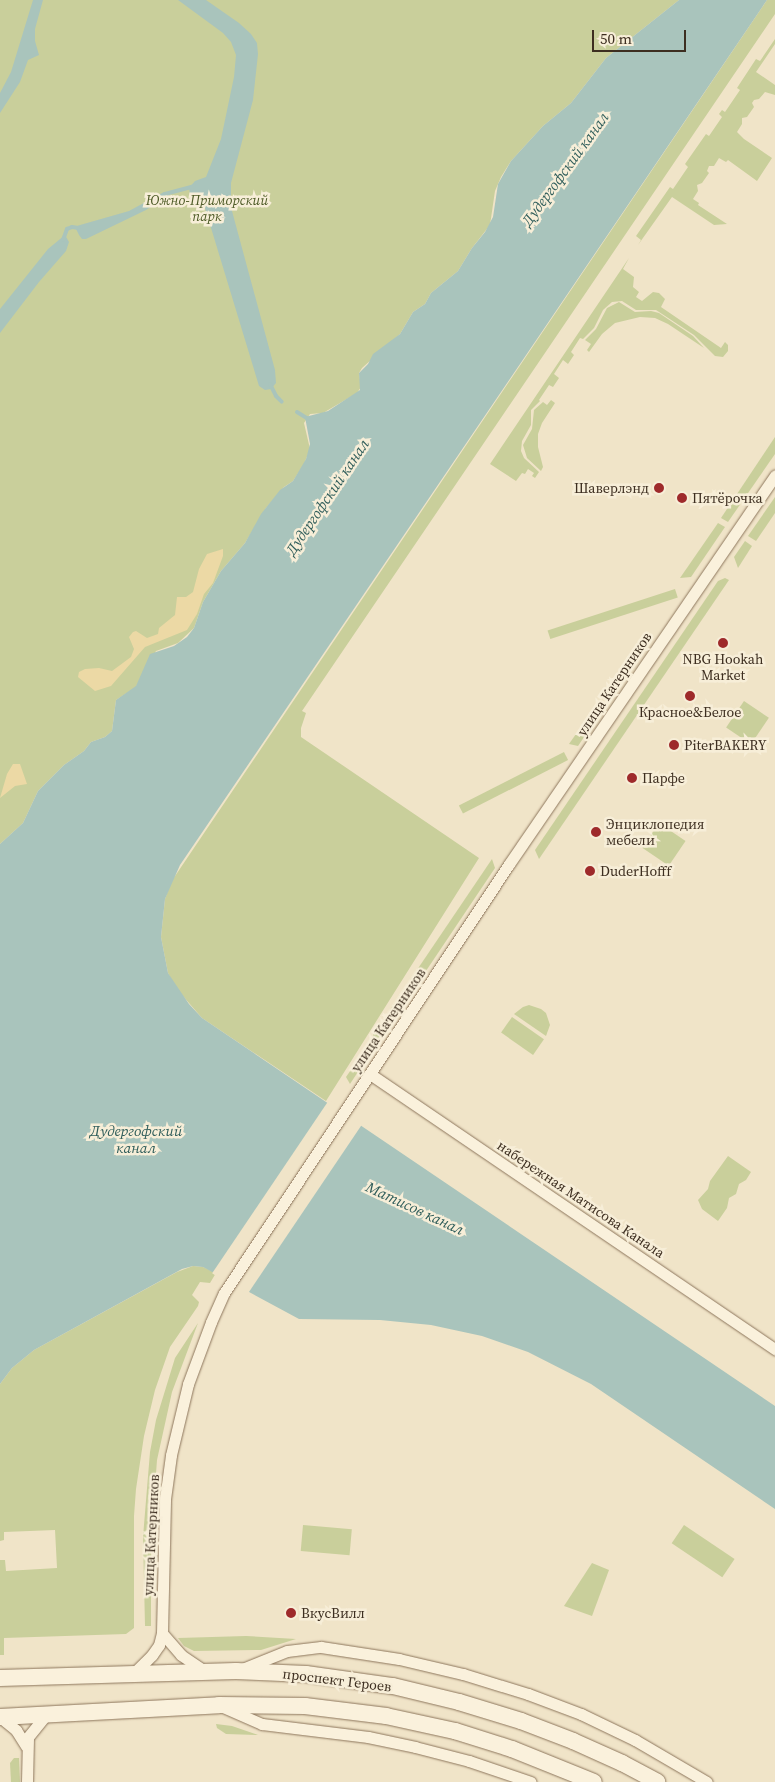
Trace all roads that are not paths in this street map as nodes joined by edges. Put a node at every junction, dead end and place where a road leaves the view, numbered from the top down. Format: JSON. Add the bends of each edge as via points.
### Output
{"nodes":[{"id":1,"x":775,"y":475,"type":"edge"},
{"id":2,"x":370,"y":1074,"type":"junction"},
{"id":3,"x":775,"y":1348,"type":"edge"},
{"id":4,"x":162,"y":1633,"type":"junction"},
{"id":5,"x":236,"y":1671,"type":"junction"},
{"id":6,"x":134,"y":1672,"type":"junction"},
{"id":7,"x":205,"y":1672,"type":"junction"},
{"id":8,"x":0,"y":1678,"type":"edge"},
{"id":9,"x":219,"y":1705,"type":"junction"},
{"id":10,"x":46,"y":1715,"type":"junction"},
{"id":11,"x":0,"y":1717,"type":"edge"},
{"id":12,"x":26,"y":1746,"type":"junction"},
{"id":13,"x":27,"y":1782,"type":"edge"},
{"id":14,"x":531,"y":1782,"type":"edge"},
{"id":15,"x":594,"y":1782,"type":"edge"},
{"id":16,"x":657,"y":1782,"type":"edge"},
{"id":17,"x":707,"y":1782,"type":"edge"}],
"edges":[{"from":1,"to":2,"type":"street","name":"улица Катерников"},
{"from":2,"to":3,"type":"street","name":"набережная Матисова Канала"},
{"from":2,"to":4,"type":"street","name":"улица Катерников","via":[[224,1293],[211,1322],[188,1384],[171,1455],[165,1498]]},
{"from":4,"to":6,"type":"street","name":"улица Катерников","via":[[152,1655]]},
{"from":4,"to":7,"type":"street","via":[[181,1654]]},
{"from":5,"to":7,"type":"street","name":"проспект Героев"},
{"from":5,"to":16,"type":"street","name":"проспект Героев","via":[[306,1674],[393,1686],[459,1702],[573,1741]]},
{"from":5,"to":17,"type":"street","via":[[287,1651],[321,1647],[399,1659],[455,1672],[581,1714],[635,1740]]},
{"from":6,"to":7,"type":"street","name":"проспект Героев"},
{"from":6,"to":8,"type":"street","name":"проспект Героев"},
{"from":9,"to":10,"type":"street"},
{"from":9,"to":14,"type":"street","via":[[262,1724],[368,1737],[415,1747]]},
{"from":9,"to":15,"type":"street","via":[[305,1706],[386,1716],[455,1731],[512,1749]]},
{"from":10,"to":11,"type":"street"},
{"from":10,"to":12,"type":"street","via":[[31,1731]]},
{"from":11,"to":12,"type":"street","via":[[16,1730]]},
{"from":12,"to":13,"type":"street"}]}
